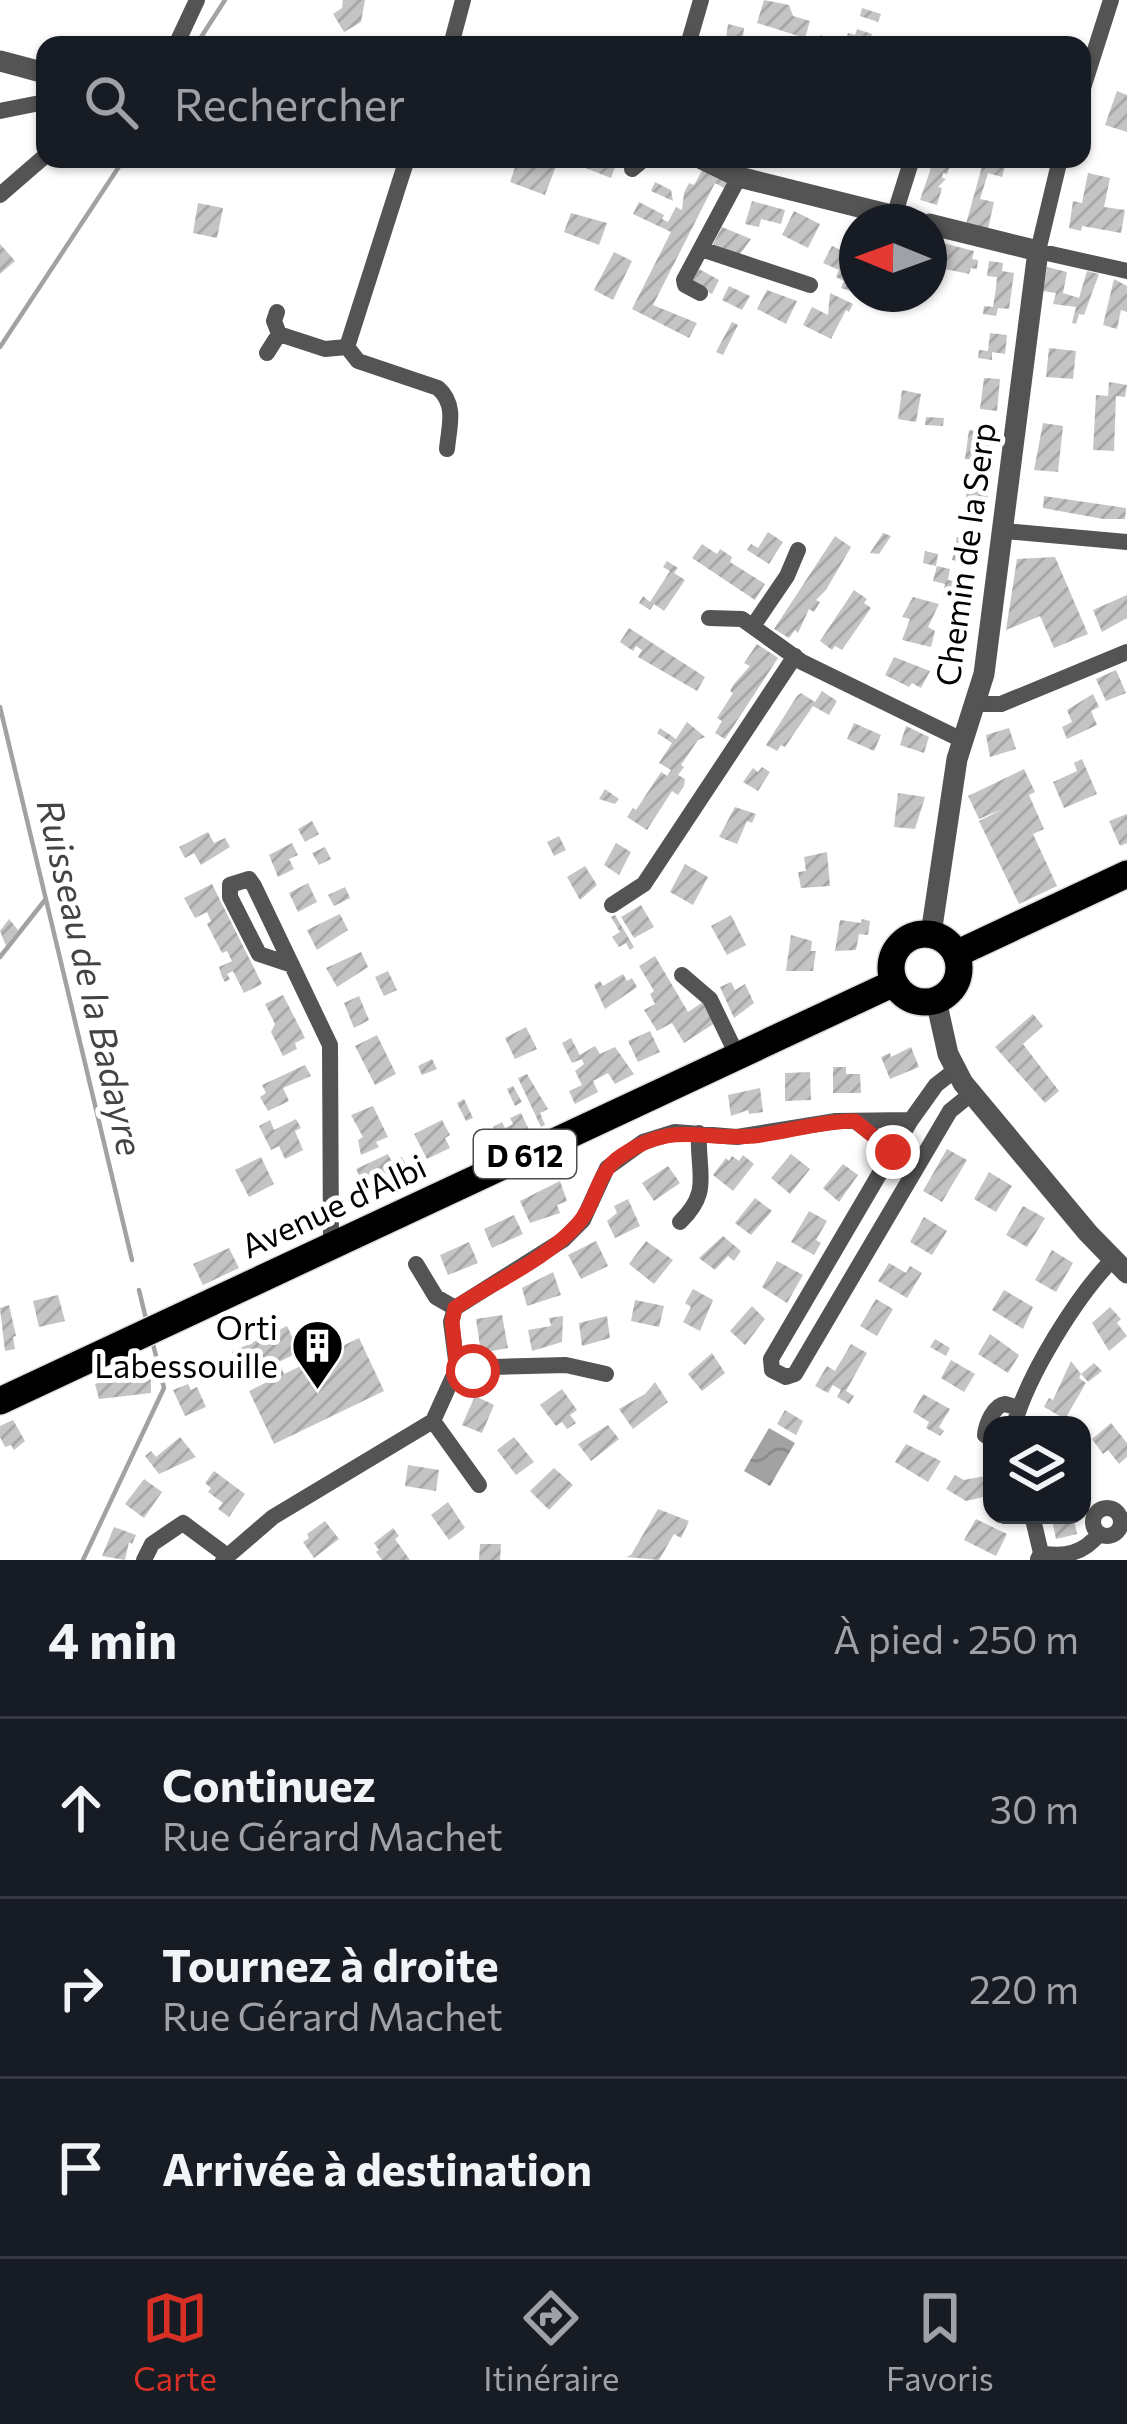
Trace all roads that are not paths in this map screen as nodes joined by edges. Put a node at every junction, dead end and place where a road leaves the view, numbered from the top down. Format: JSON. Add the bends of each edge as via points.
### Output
{"nodes":[{"id":1,"x":197,"y":0,"type":"edge"},
{"id":2,"x":463,"y":0,"type":"edge"},
{"id":3,"x":701,"y":0,"type":"edge"},
{"id":4,"x":1111,"y":0,"type":"edge"},
{"id":5,"x":180,"y":36,"type":"edge"},
{"id":6,"x":453,"y":36,"type":"edge"},
{"id":7,"x":691,"y":36,"type":"edge"},
{"id":8,"x":0,"y":61,"type":"edge"},
{"id":9,"x":1091,"y":63,"type":"edge"},
{"id":10,"x":36,"y":71,"type":"edge"},
{"id":11,"x":36,"y":104,"type":"edge"},
{"id":12,"x":0,"y":111,"type":"edge"},
{"id":13,"x":36,"y":163,"type":"edge"},
{"id":14,"x":404,"y":168,"type":"edge"},
{"id":15,"x":720,"y":168,"type":"edge"},
{"id":16,"x":909,"y":168,"type":"edge"},
{"id":17,"x":1058,"y":168,"type":"edge"},
{"id":18,"x":739,"y":177,"type":"junction"},
{"id":19,"x":0,"y":195,"type":"edge"},
{"id":20,"x":846,"y":204,"type":"edge"},
{"id":21,"x":898,"y":204,"type":"edge"},
{"id":22,"x":947,"y":228,"type":"edge"},
{"id":23,"x":700,"y":249,"type":"junction"},
{"id":24,"x":1038,"y":251,"type":"junction"},
{"id":25,"x":1127,"y":271,"type":"edge"},
{"id":26,"x":810,"y":285,"type":"dead end"},
{"id":27,"x":700,"y":293,"type":"dead end"},
{"id":28,"x":277,"y":312,"type":"dead end"},
{"id":29,"x":279,"y":334,"type":"junction"},
{"id":30,"x":347,"y":347,"type":"junction"},
{"id":31,"x":267,"y":353,"type":"dead end"},
{"id":32,"x":446,"y":449,"type":"dead end"},
{"id":33,"x":1005,"y":531,"type":"junction"},
{"id":34,"x":1127,"y":542,"type":"edge"},
{"id":35,"x":798,"y":550,"type":"dead end"},
{"id":36,"x":709,"y":618,"type":"dead end"},
{"id":37,"x":753,"y":626,"type":"junction"},
{"id":38,"x":1127,"y":652,"type":"edge"},
{"id":39,"x":795,"y":656,"type":"junction"},
{"id":40,"x":976,"y":704,"type":"junction"},
{"id":41,"x":964,"y":741,"type":"junction"},
{"id":42,"x":1127,"y":874,"type":"edge"},
{"id":43,"x":612,"y":905,"type":"dead end"},
{"id":44,"x":931,"y":934,"type":"junction"},
{"id":45,"x":956,"y":954,"type":"junction"},
{"id":46,"x":292,"y":965,"type":"junction"},
{"id":47,"x":682,"y":975,"type":"dead end"},
{"id":48,"x":894,"y":983,"type":"junction"},
{"id":49,"x":936,"y":1000,"type":"junction"},
{"id":50,"x":737,"y":1055,"type":"junction"},
{"id":51,"x":954,"y":1071,"type":"junction"},
{"id":52,"x":971,"y":1094,"type":"junction"},
{"id":53,"x":911,"y":1120,"type":"junction"},
{"id":54,"x":855,"y":1121,"type":"junction"},
{"id":55,"x":699,"y":1133,"type":"junction"},
{"id":56,"x":893,"y":1152,"type":"junction"},
{"id":57,"x":917,"y":1166,"type":"junction"},
{"id":58,"x":680,"y":1222,"type":"dead end"},
{"id":59,"x":331,"y":1245,"type":"junction"},
{"id":60,"x":416,"y":1264,"type":"dead end"},
{"id":61,"x":1120,"y":1266,"type":"edge"},
{"id":62,"x":807,"y":1298,"type":"junction"},
{"id":63,"x":455,"y":1308,"type":"junction"},
{"id":64,"x":831,"y":1311,"type":"junction"},
{"id":65,"x":457,"y":1368,"type":"junction"},
{"id":66,"x":606,"y":1374,"type":"dead end"},
{"id":67,"x":0,"y":1401,"type":"edge"},
{"id":68,"x":992,"y":1416,"type":"edge"},
{"id":69,"x":1015,"y":1416,"type":"edge"},
{"id":70,"x":1017,"y":1416,"type":"edge"},
{"id":71,"x":433,"y":1421,"type":"junction"},
{"id":72,"x":479,"y":1485,"type":"dead end"},
{"id":73,"x":1035,"y":1524,"type":"edge"},
{"id":74,"x":1100,"y":1534,"type":"dead end"},
{"id":75,"x":1040,"y":1556,"type":"edge"},
{"id":76,"x":225,"y":1558,"type":"edge"},
{"id":77,"x":144,"y":1560,"type":"edge"}],
"edges":[{"from":1,"to":5,"type":"street"},
{"from":2,"to":6,"type":"street"},
{"from":3,"to":7,"type":"street"},
{"from":4,"to":9,"type":"street"},
{"from":8,"to":10,"type":"street"},
{"from":11,"to":12,"type":"street"},
{"from":13,"to":19,"type":"street"},
{"from":14,"to":30,"type":"street"},
{"from":15,"to":18,"type":"street"},
{"from":16,"to":21,"type":"street"},
{"from":17,"to":24,"type":"street"},
{"from":18,"to":20,"type":"street"},
{"from":18,"to":23,"type":"street"},
{"from":22,"to":24,"type":"street"},
{"from":23,"to":26,"type":"street"},
{"from":23,"to":27,"type":"street","via":[[684,280]]},
{"from":24,"to":25,"type":"street"},
{"from":24,"to":33,"type":"street","name":"Chemin de la Serp"},
{"from":28,"to":29,"type":"street"},
{"from":29,"to":30,"type":"street"},
{"from":29,"to":31,"type":"street"},
{"from":30,"to":32,"type":"street","via":[[358,361],[445,394]]},
{"from":33,"to":34,"type":"street"},
{"from":33,"to":40,"type":"street","name":"Chemin de la Serp"},
{"from":35,"to":37,"type":"street"},
{"from":36,"to":37,"type":"street"},
{"from":37,"to":39,"type":"street"},
{"from":38,"to":40,"type":"street","via":[[1001,704]]},
{"from":39,"to":41,"type":"street"},
{"from":39,"to":43,"type":"street","via":[[644,884]]},
{"from":40,"to":41,"type":"street","name":"Chemin de la Serp"},
{"from":41,"to":44,"type":"street","name":"Chemin de la Serp"},
{"from":42,"to":45,"type":"main road"},
{"from":44,"to":45,"type":"main road"},
{"from":44,"to":48,"type":"main road","via":[[910,937],[894,952]]},
{"from":45,"to":49,"type":"main road","via":[[958,976]]},
{"from":46,"to":46,"type":"street","via":[[249,879],[230,885],[259,954]]},
{"from":46,"to":59,"type":"street","via":[[330,1045]]},
{"from":47,"to":50,"type":"street","via":[[710,999]]},
{"from":48,"to":49,"type":"main road","via":[[908,998]]},
{"from":48,"to":50,"type":"main road","name":"Avenue d'Albi","number":"D 612"},
{"from":49,"to":51,"type":"street"},
{"from":50,"to":59,"type":"main road","name":"Avenue d'Albi","number":"D 612"},
{"from":51,"to":52,"type":"street"},
{"from":51,"to":53,"type":"street"},
{"from":52,"to":57,"type":"street"},
{"from":52,"to":61,"type":"street"},
{"from":53,"to":54,"type":"street"},
{"from":53,"to":56,"type":"street"},
{"from":54,"to":55,"type":"street","via":[[754,1136]]},
{"from":54,"to":56,"type":"street"},
{"from":55,"to":58,"type":"street","via":[[703,1188]]},
{"from":55,"to":63,"type":"street","via":[[675,1132],[617,1158],[583,1220],[562,1240]]},
{"from":56,"to":57,"type":"street"},
{"from":56,"to":62,"type":"street"},
{"from":57,"to":64,"type":"street"},
{"from":59,"to":67,"type":"main road","name":"Avenue d'Albi","number":"D 612"},
{"from":60,"to":63,"type":"street","via":[[436,1297]]},
{"from":61,"to":70,"type":"street","via":[[1090,1283]]},
{"from":62,"to":64,"type":"street"},
{"from":62,"to":64,"type":"street","via":[[770,1365],[790,1377]]},
{"from":63,"to":65,"type":"street"},
{"from":65,"to":66,"type":"street","via":[[566,1366]]},
{"from":65,"to":71,"type":"street"},
{"from":68,"to":69,"type":"street","via":[[1006,1403]]},
{"from":71,"to":72,"type":"street"},
{"from":71,"to":76,"type":"street","via":[[273,1516]]},
{"from":73,"to":75,"type":"street"},
{"from":74,"to":75,"type":"street","via":[[1074,1553]]},
{"from":76,"to":77,"type":"street","via":[[183,1523],[152,1544]]}]}
